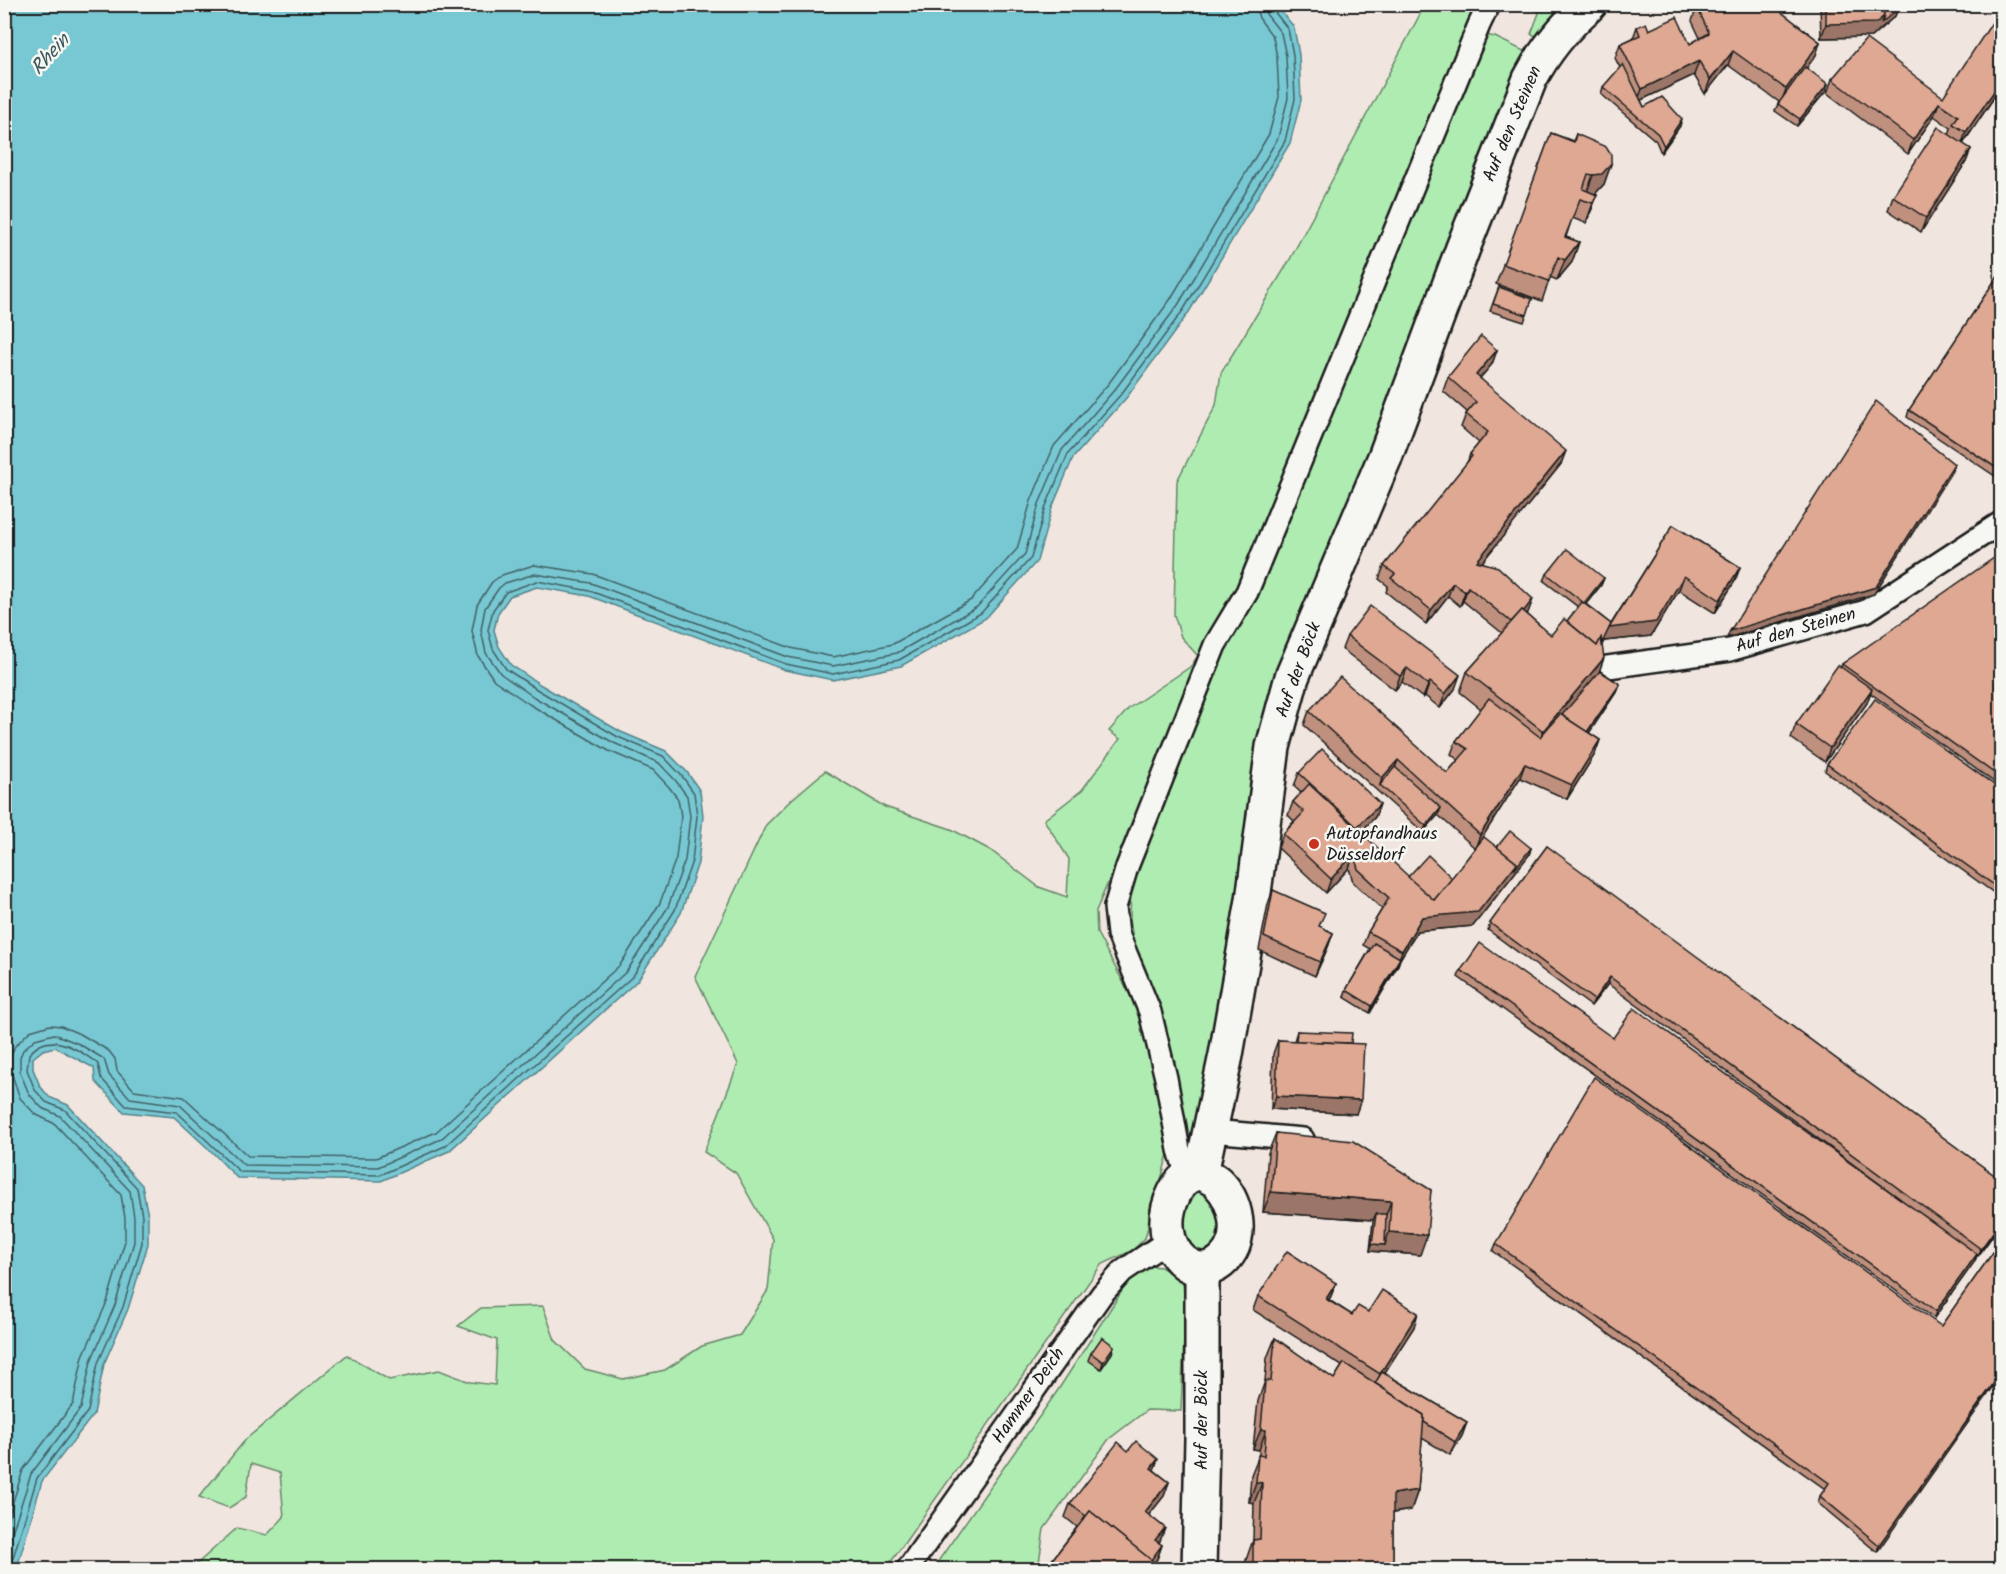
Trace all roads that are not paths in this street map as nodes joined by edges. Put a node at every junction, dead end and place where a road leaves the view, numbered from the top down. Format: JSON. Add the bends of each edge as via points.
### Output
{"nodes":[{"id":1,"x":1489,"y":4,"type":"edge"},
{"id":2,"x":1590,"y":4,"type":"edge"},
{"id":3,"x":1485,"y":191,"type":"joint"},
{"id":4,"x":2001,"y":522,"type":"edge"},
{"id":5,"x":1600,"y":668,"type":"edge"},
{"id":6,"x":1211,"y":1131,"type":"junction"},
{"id":7,"x":1317,"y":1141,"type":"edge"},
{"id":8,"x":1194,"y":1175,"type":"junction"},
{"id":9,"x":1169,"y":1239,"type":"junction"},
{"id":10,"x":1202,"y":1271,"type":"junction"},
{"id":11,"x":907,"y":1569,"type":"edge"},
{"id":12,"x":1199,"y":1569,"type":"edge"}],
"edges":[{"from":1,"to":8,"type":"lane","via":[[1247,592],[1215,645],[1126,867],[1115,907],[1118,934],[1150,1012],[1179,1150]]},
{"from":2,"to":3,"type":"street","name":"Auf den Steinen","via":[[1567,26],[1530,79]]},
{"from":3,"to":6,"type":"street","name":"Auf der Böck","via":[[1385,457],[1292,677],[1273,747],[1253,900]]},
{"from":4,"to":5,"type":"lane","name":"Auf den Steinen","via":[[1866,611],[1730,650]]},
{"from":6,"to":7,"type":"lane"},
{"from":6,"to":8,"type":"street","name":"Auf der Böck"},
{"from":8,"to":9,"type":"street","name":"Auf der Böck","via":[[1176,1190],[1169,1204]]},
{"from":8,"to":10,"type":"street","via":[[1217,1182],[1225,1192],[1237,1233],[1227,1256]]},
{"from":9,"to":10,"type":"street","via":[[1176,1254]]},
{"from":9,"to":11,"type":"lane","name":"Hammer Deich","via":[[1123,1271],[1102,1294]]},
{"from":10,"to":12,"type":"street","name":"Auf der Böck"}]}
